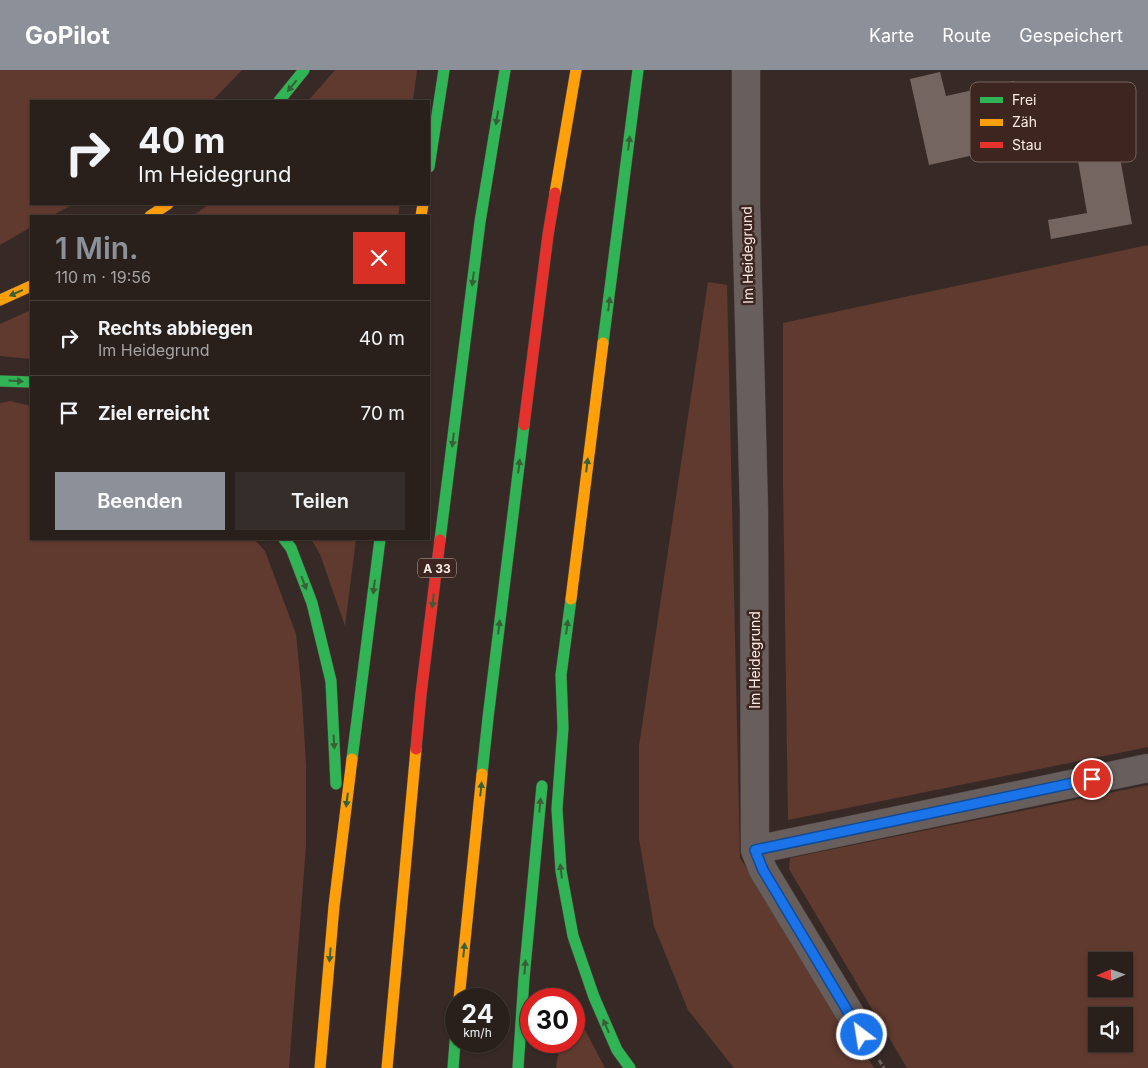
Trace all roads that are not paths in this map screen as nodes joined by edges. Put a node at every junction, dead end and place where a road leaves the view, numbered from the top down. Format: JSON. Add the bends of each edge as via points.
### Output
{"nodes":[{"id":1,"x":304,"y":70,"type":"edge"},
{"id":2,"x":444,"y":70,"type":"edge"},
{"id":3,"x":505,"y":70,"type":"edge"},
{"id":4,"x":576,"y":70,"type":"edge"},
{"id":5,"x":638,"y":70,"type":"edge"},
{"id":6,"x":746,"y":70,"type":"edge"},
{"id":7,"x":280,"y":100,"type":"edge"},
{"id":8,"x":430,"y":161,"type":"edge"},
{"id":9,"x":166,"y":205,"type":"edge"},
{"id":10,"x":152,"y":215,"type":"edge"},
{"id":11,"x":30,"y":286,"type":"edge"},
{"id":12,"x":0,"y":300,"type":"edge"},
{"id":13,"x":0,"y":381,"type":"edge"},
{"id":14,"x":30,"y":382,"type":"edge"},
{"id":15,"x":285,"y":540,"type":"edge"},
{"id":16,"x":380,"y":540,"type":"edge"},
{"id":17,"x":561,"y":675,"type":"junction"},
{"id":18,"x":551,"y":713,"type":"dead end"},
{"id":19,"x":1148,"y":768,"type":"edge"},
{"id":20,"x":544,"y":772,"type":"dead end"},
{"id":21,"x":755,"y":850,"type":"junction"},
{"id":22,"x":334,"y":906,"type":"junction"},
{"id":23,"x":460,"y":988,"type":"edge"},
{"id":24,"x":862,"y":1035,"type":"dead end"},
{"id":25,"x":454,"y":1053,"type":"edge"},
{"id":26,"x":320,"y":1068,"type":"edge"},
{"id":27,"x":387,"y":1068,"type":"edge"},
{"id":28,"x":453,"y":1068,"type":"edge"},
{"id":29,"x":518,"y":1068,"type":"edge"},
{"id":30,"x":630,"y":1068,"type":"edge"}],
"edges":[{"from":1,"to":7,"type":"highway","one_way":true},
{"from":2,"to":8,"type":"highway"},
{"from":3,"to":27,"type":"highway","number":"A 33","one_way":true,"via":[[480,222],[421,694]]},
{"from":23,"to":4,"type":"highway","one_way":true,"via":[[488,718],[545,255]]},
{"from":17,"to":5,"type":"highway","one_way":true},
{"from":6,"to":21,"type":"street","name":"Im Heidegrund","via":[[754,521]]},
{"from":9,"to":10,"type":"highway"},
{"from":11,"to":12,"type":"highway","one_way":true},
{"from":13,"to":14,"type":"highway","one_way":true},
{"from":15,"to":22,"type":"highway","one_way":true,"via":[[291,548],[312,603],[331,681],[336,771]]},
{"from":16,"to":22,"type":"highway","one_way":true},
{"from":17,"to":18,"type":"highway"},
{"from":30,"to":17,"type":"highway","one_way":true,"via":[[616,1050],[594,997],[573,936],[561,871],[557,809],[563,728]]},
{"from":19,"to":21,"type":"street"},
{"from":29,"to":20,"type":"highway","one_way":true},
{"from":21,"to":24,"type":"street","via":[[763,870]]},
{"from":22,"to":26,"type":"highway","one_way":true},
{"from":25,"to":28,"type":"highway"}]}
